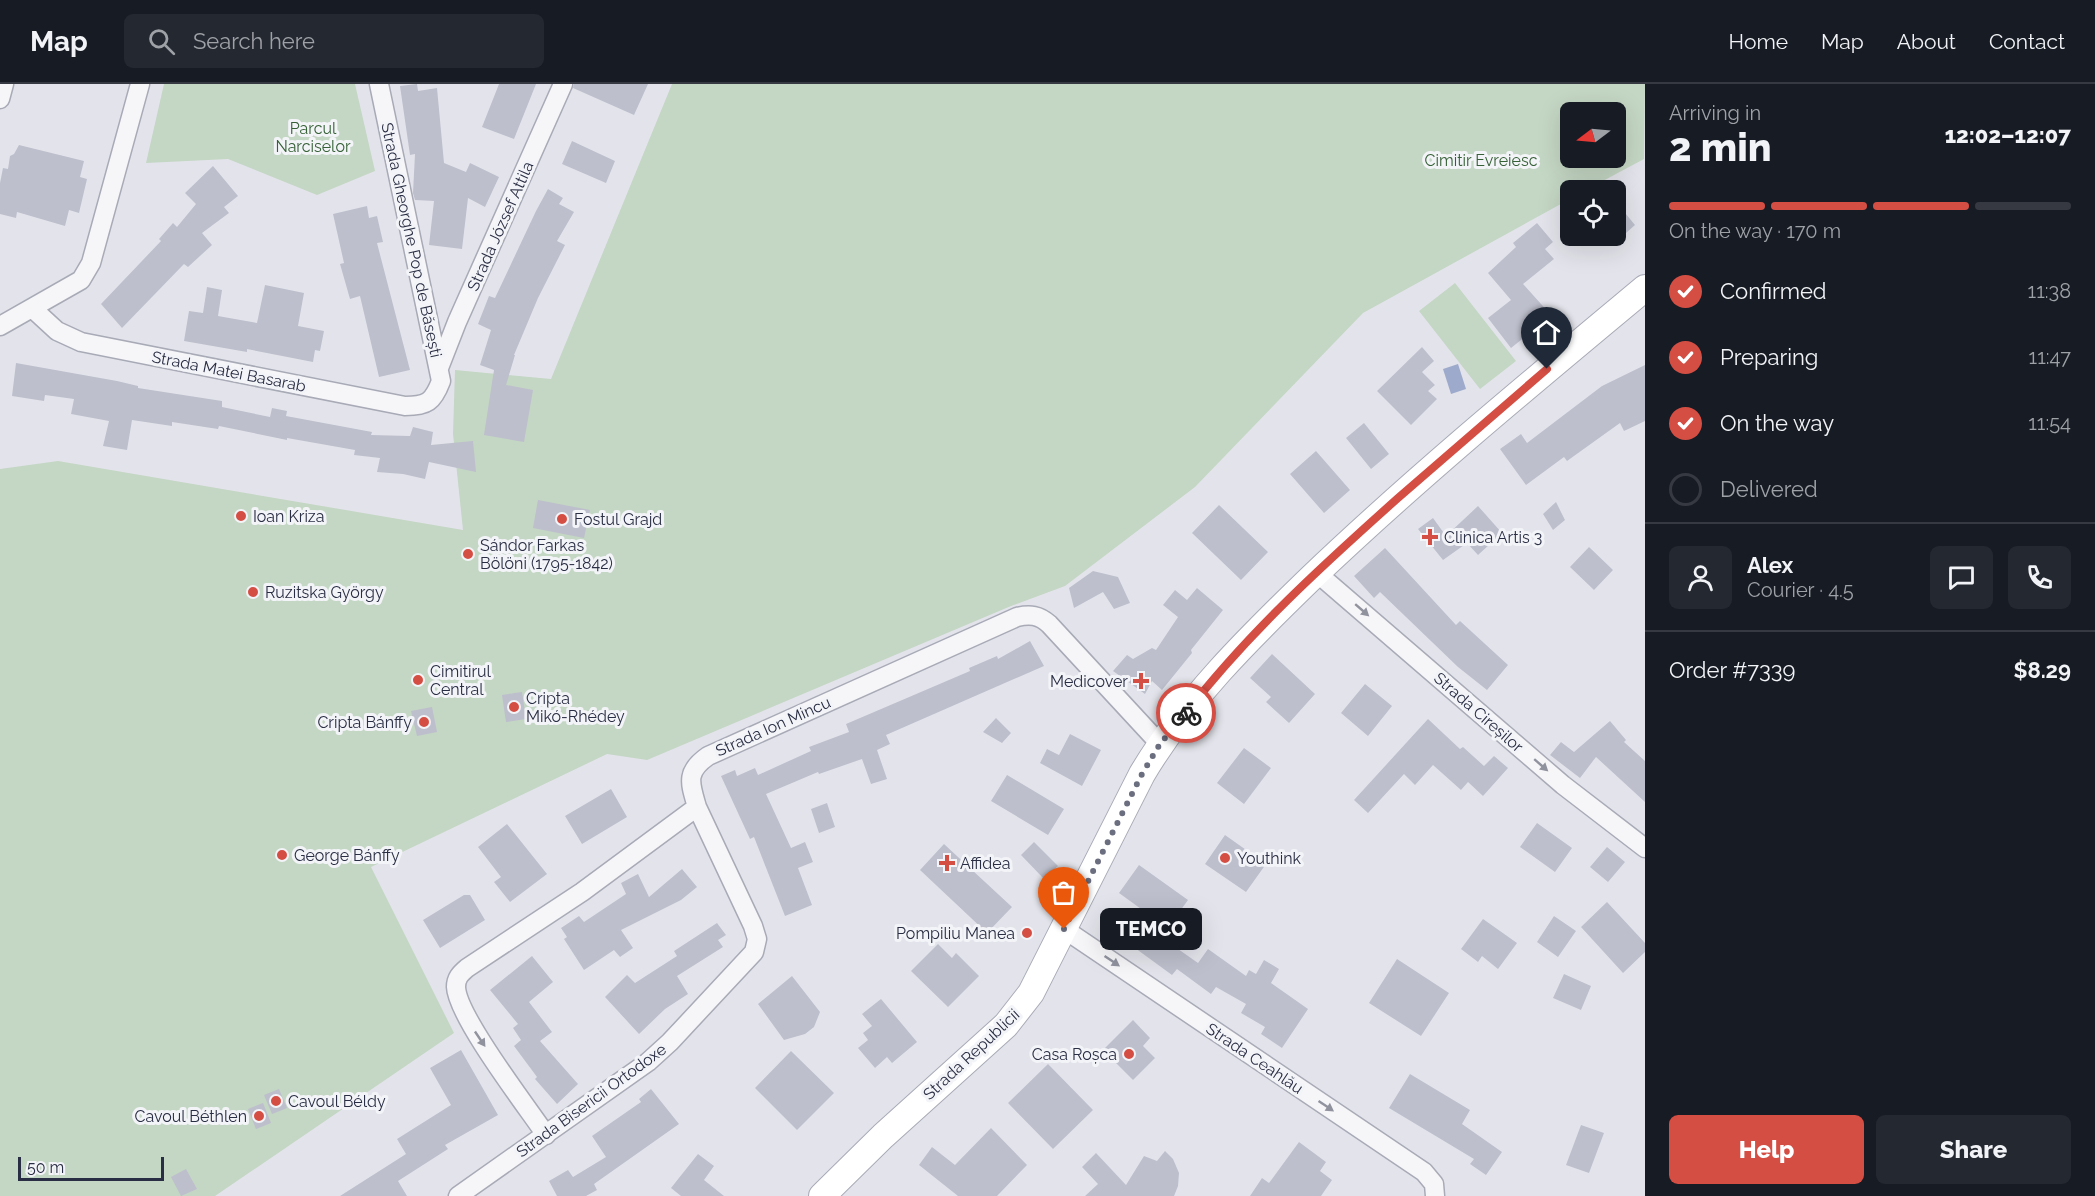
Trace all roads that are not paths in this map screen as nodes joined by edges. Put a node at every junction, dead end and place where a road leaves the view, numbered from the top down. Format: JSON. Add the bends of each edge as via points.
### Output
{"nodes":[{"id":1,"x":4,"y":84,"type":"edge"},
{"id":2,"x":140,"y":84,"type":"edge"},
{"id":3,"x":379,"y":84,"type":"edge"},
{"id":4,"x":563,"y":84,"type":"edge"},
{"id":5,"x":0,"y":99,"type":"edge"},
{"id":6,"x":1645,"y":288,"type":"edge"},
{"id":7,"x":32,"y":308,"type":"junction"},
{"id":8,"x":0,"y":326,"type":"edge"},
{"id":9,"x":439,"y":368,"type":"junction"},
{"id":10,"x":435,"y":396,"type":"joint"},
{"id":11,"x":1317,"y":573,"type":"junction"},
{"id":12,"x":1160,"y":744,"type":"junction"},
{"id":13,"x":697,"y":807,"type":"junction"},
{"id":14,"x":1645,"y":848,"type":"edge"},
{"id":15,"x":1064,"y":929,"type":"junction"},
{"id":16,"x":546,"y":1136,"type":"junction"},
{"id":17,"x":458,"y":1196,"type":"edge"},
{"id":18,"x":822,"y":1196,"type":"edge"},
{"id":19,"x":1435,"y":1196,"type":"edge"}],
"edges":[{"from":1,"to":5,"type":"street"},
{"from":2,"to":7,"type":"street","via":[[91,263],[81,280]]},
{"from":3,"to":9,"type":"street","name":"Strada Gheorghe Pop de Băsești"},
{"from":4,"to":9,"type":"street","name":"Strada József Attila"},
{"from":6,"to":11,"type":"street","name":"Strada Republicii","via":[[1502,408]]},
{"from":7,"to":8,"type":"street"},
{"from":7,"to":10,"type":"street","name":"Strada Matei Basarab","via":[[57,331],[81,342],[405,406],[426,403]]},
{"from":9,"to":10,"type":"street","name":"Strada Gheorghe Pop de Băsești","via":[[441,381]]},
{"from":11,"to":12,"type":"street","name":"Strada Republicii","via":[[1211,680]]},
{"from":11,"to":14,"type":"street","name":"Strada Cireșilor","one_way":true,"via":[[1563,785]]},
{"from":12,"to":13,"type":"street","name":"Strada Ion Mincu","via":[[1049,624],[1027,615],[708,756],[696,764],[691,776]]},
{"from":12,"to":15,"type":"street","name":"Strada Republicii"},
{"from":13,"to":16,"type":"street","name":"Strada Bisericii Ortodoxe","via":[[753,926],[756,948],[732,978],[648,1062]]},
{"from":13,"to":16,"type":"street","one_way":true,"via":[[582,892],[458,975],[456,986],[461,1005],[475,1032]]},
{"from":15,"to":18,"type":"street","name":"Strada Republicii","via":[[1031,993],[1006,1025]]},
{"from":15,"to":19,"type":"street","name":"Strada Ceahlău","one_way":true,"via":[[1424,1172],[1434,1184]]},
{"from":16,"to":17,"type":"street","name":"Strada Bisericii Ortodoxe"}]}
